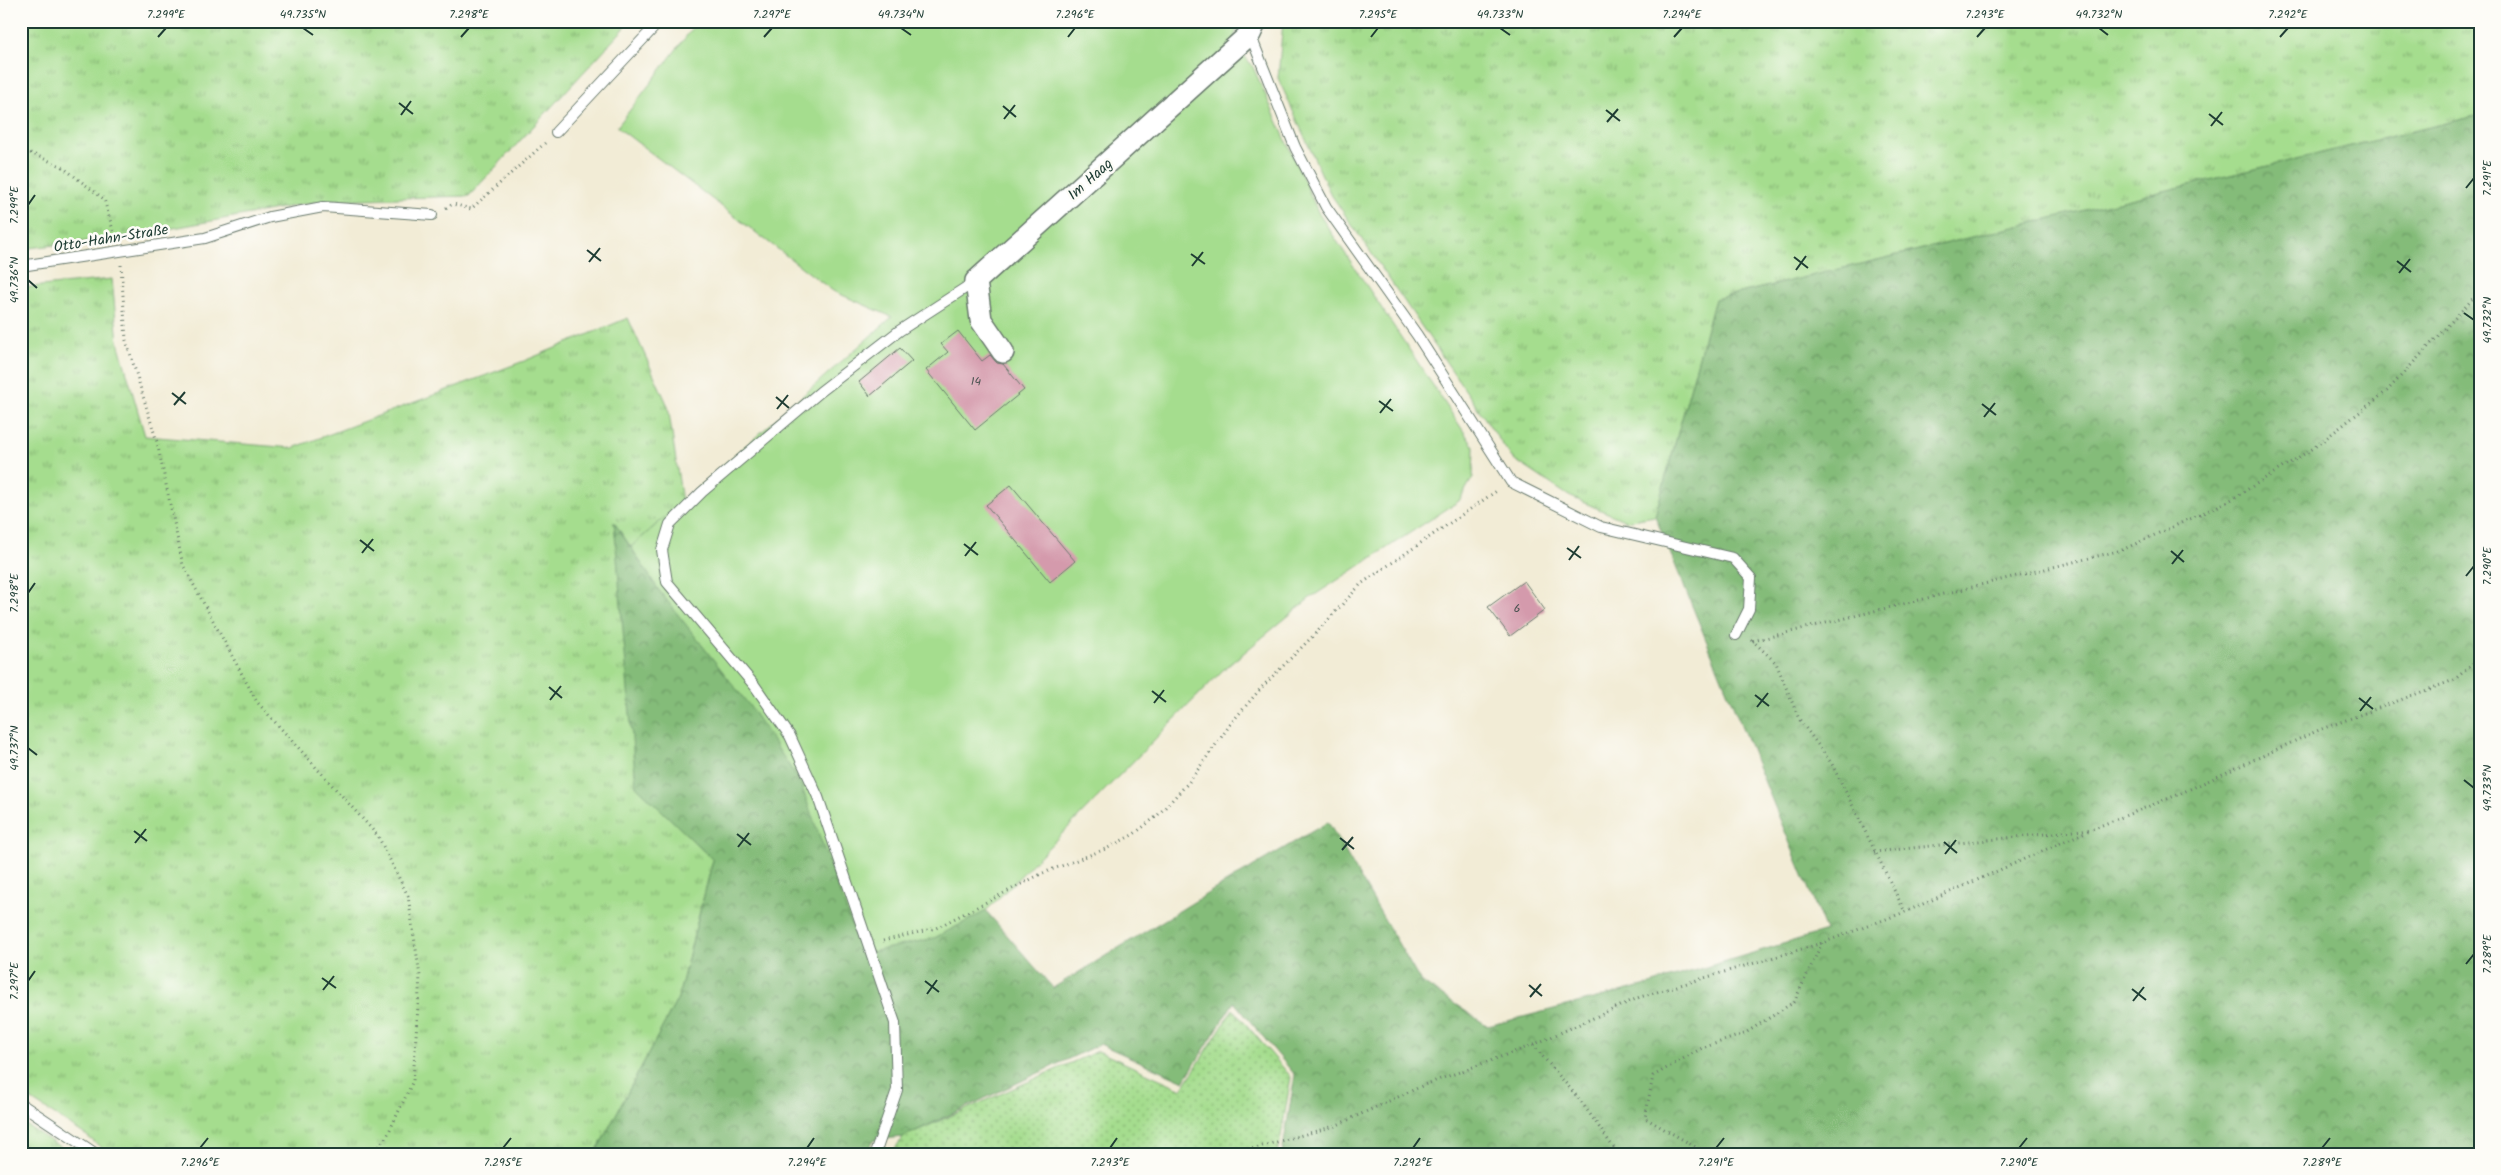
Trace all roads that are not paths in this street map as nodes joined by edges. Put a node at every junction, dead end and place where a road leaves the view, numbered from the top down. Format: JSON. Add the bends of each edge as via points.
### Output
{"nodes":[{"id":1,"x":660,"y":21,"type":"edge"},
{"id":2,"x":1253,"y":28,"type":"edge"},
{"id":3,"x":556,"y":132,"type":"road end"},
{"id":4,"x":432,"y":215,"type":"road end"},
{"id":5,"x":21,"y":266,"type":"edge"},
{"id":6,"x":976,"y":281,"type":"junction"},
{"id":7,"x":1002,"y":352,"type":"dead end"},
{"id":8,"x":1736,"y":635,"type":"road end"},
{"id":9,"x":21,"y":1104,"type":"edge"},
{"id":10,"x":96,"y":1154,"type":"edge"},
{"id":11,"x":875,"y":1154,"type":"edge"}],
"edges":[{"from":1,"to":3,"type":"lane"},
{"from":2,"to":6,"type":"street","name":"Im Haag"},
{"from":2,"to":8,"type":"lane","via":[[1295,147],[1326,208],[1417,335],[1511,482],[1601,527],[1733,558],[1751,578],[1750,609]]},
{"from":4,"to":5,"type":"lane","name":"Otto-Hahn-Straße","via":[[323,207],[270,218],[205,238]]},
{"from":6,"to":7,"type":"street","via":[[981,320]]},
{"from":6,"to":11,"type":"lane","via":[[899,331],[820,392],[702,492],[670,524],[662,550],[667,582],[755,686],[790,736],[818,797],[895,1023],[897,1090]]},
{"from":9,"to":10,"type":"lane"}]}
